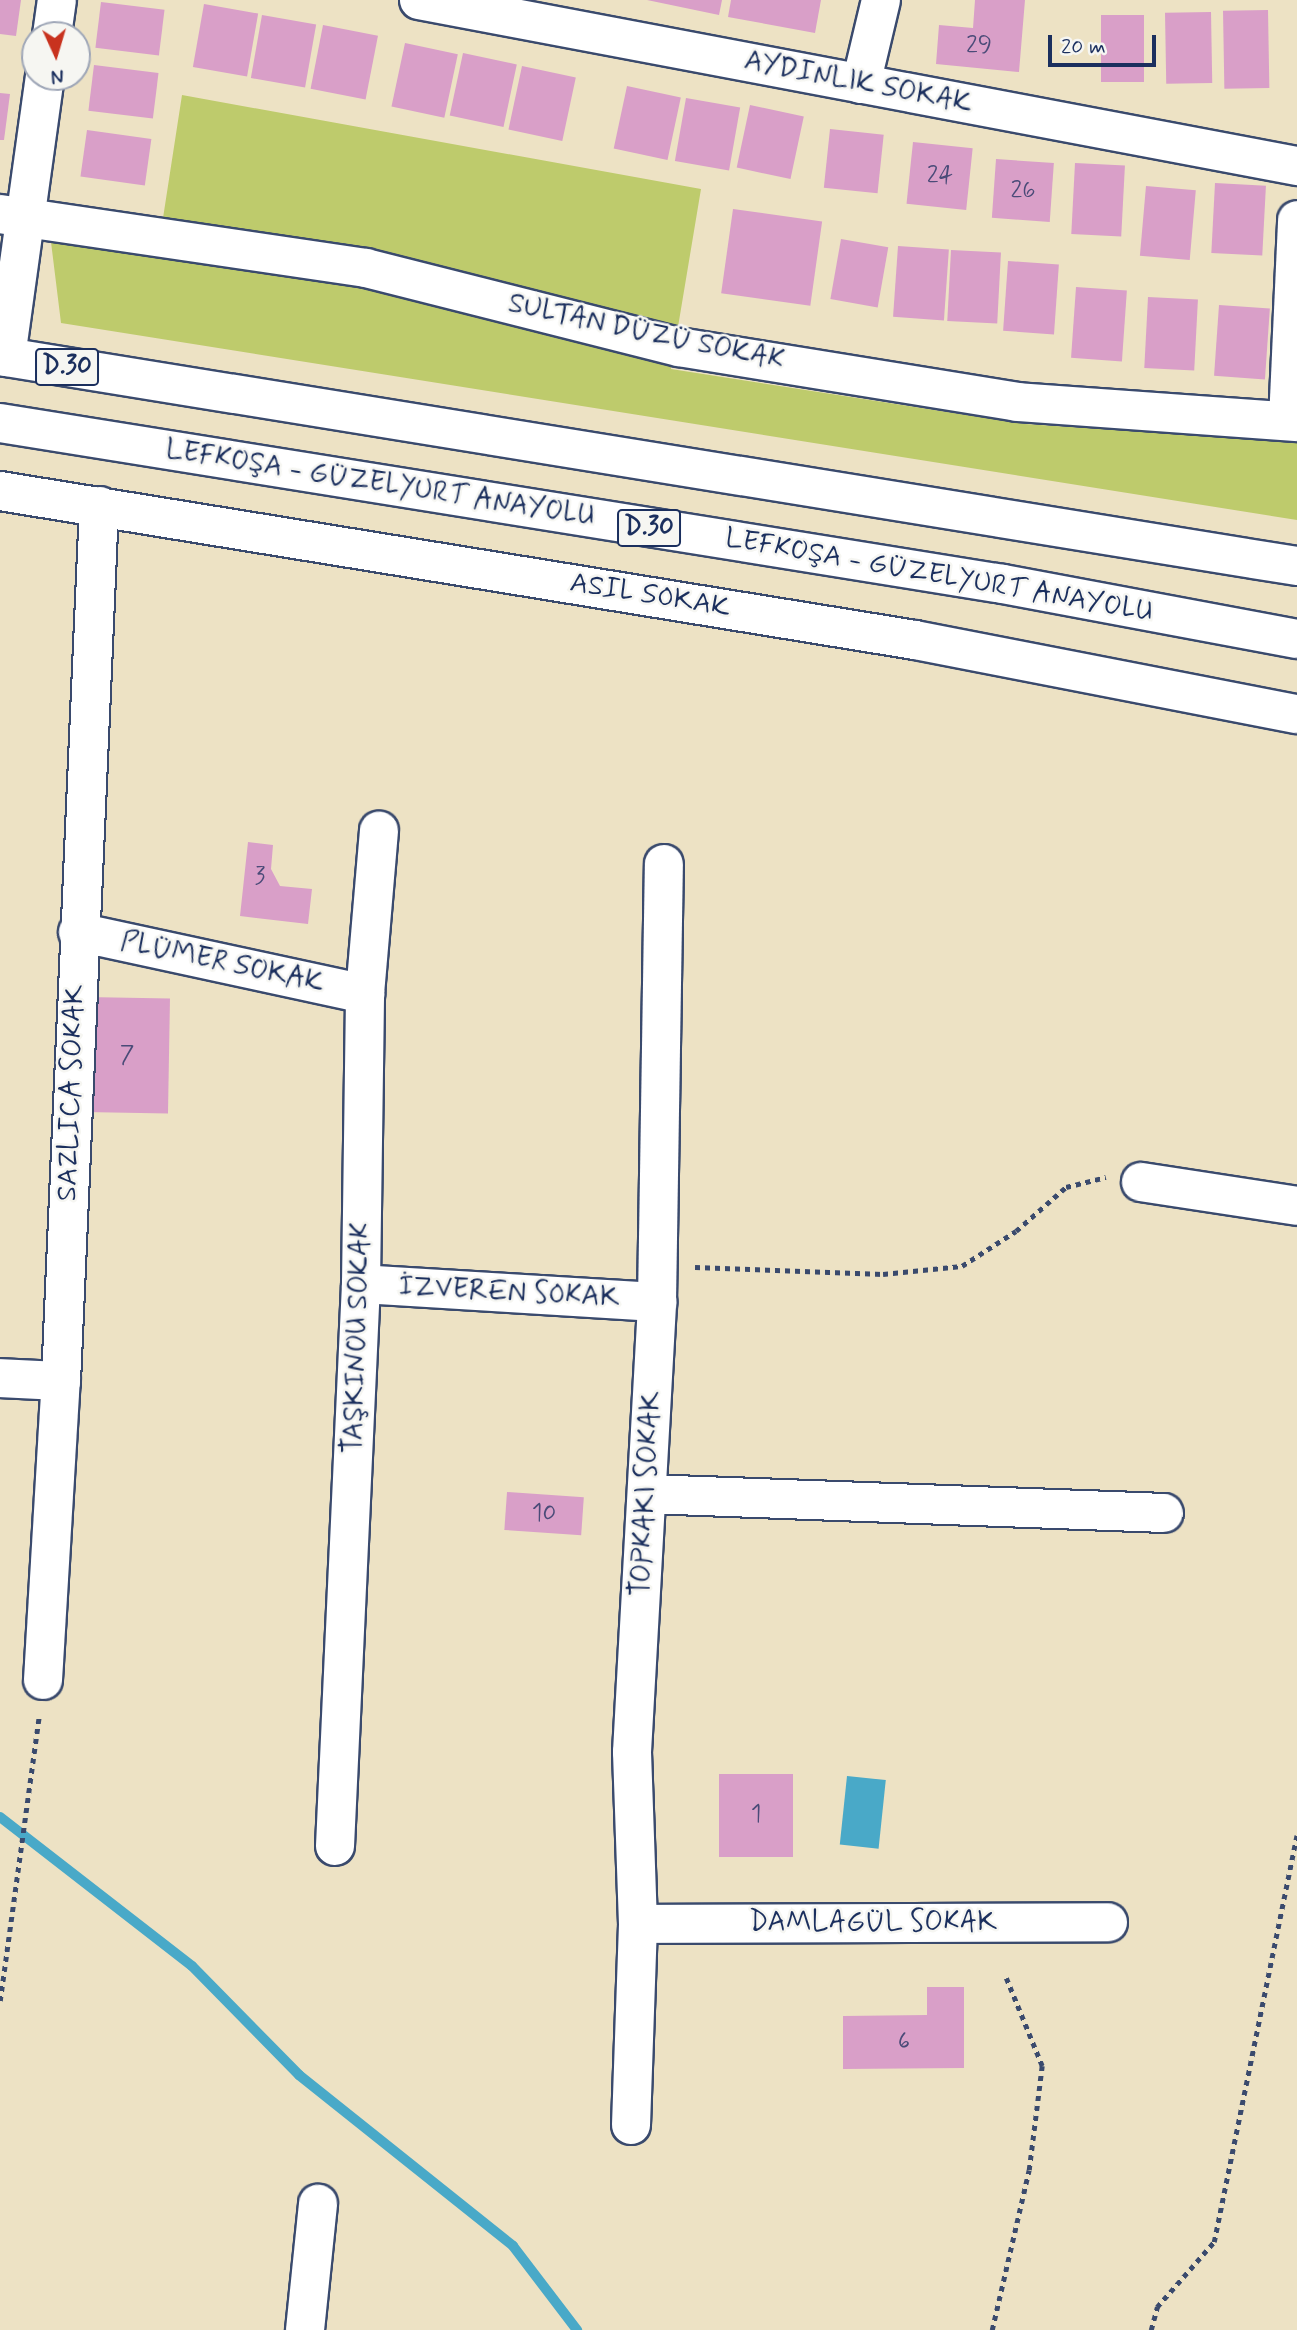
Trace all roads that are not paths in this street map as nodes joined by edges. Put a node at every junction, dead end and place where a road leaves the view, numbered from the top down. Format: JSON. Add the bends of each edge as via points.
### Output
{"nodes":[{"id":1,"x":57,"y":0,"type":"edge"},
{"id":2,"x":419,"y":0,"type":"edge"},
{"id":3,"x":881,"y":0,"type":"edge"},
{"id":4,"x":54,"y":21,"type":"edge"},
{"id":5,"x":861,"y":83,"type":"junction"},
{"id":6,"x":43,"y":91,"type":"edge"},
{"id":7,"x":1297,"y":166,"type":"edge"},
{"id":8,"x":12,"y":216,"type":"edge"},
{"id":9,"x":1297,"y":220,"type":"edge"},
{"id":10,"x":3,"y":356,"type":"edge"},
{"id":11,"x":1293,"y":421,"type":"edge"},
{"id":12,"x":0,"y":423,"type":"edge"},
{"id":13,"x":0,"y":491,"type":"edge"},
{"id":14,"x":99,"y":506,"type":"junction"},
{"id":15,"x":1297,"y":566,"type":"edge"},
{"id":16,"x":1297,"y":639,"type":"edge"},
{"id":17,"x":1297,"y":714,"type":"edge"},
{"id":18,"x":379,"y":831,"type":"dead end"},
{"id":19,"x":664,"y":864,"type":"dead end"},
{"id":20,"x":78,"y":932,"type":"junction"},
{"id":21,"x":365,"y":994,"type":"junction"},
{"id":22,"x":1141,"y":1182,"type":"road end"},
{"id":23,"x":1297,"y":1206,"type":"edge"},
{"id":24,"x":658,"y":1283,"type":"junction"},
{"id":25,"x":361,"y":1284,"type":"junction"},
{"id":26,"x":0,"y":1378,"type":"edge"},
{"id":27,"x":61,"y":1381,"type":"junction"},
{"id":28,"x":647,"y":1494,"type":"junction"},
{"id":29,"x":1164,"y":1513,"type":"dead end"},
{"id":30,"x":43,"y":1680,"type":"road end"},
{"id":31,"x":335,"y":1846,"type":"dead end"},
{"id":32,"x":1108,"y":1922,"type":"dead end"},
{"id":33,"x":638,"y":1924,"type":"junction"},
{"id":34,"x":631,"y":2125,"type":"dead end"},
{"id":35,"x":318,"y":2204,"type":"dead end"},
{"id":36,"x":304,"y":2330,"type":"edge"}],
"edges":[{"from":1,"to":4,"type":"main road"},
{"from":2,"to":5,"type":"main road"},
{"from":3,"to":5,"type":"main road"},
{"from":5,"to":7,"type":"main road"},
{"from":6,"to":8,"type":"main road"},
{"from":8,"to":10,"type":"main road"},
{"from":8,"to":11,"type":"main road","name":"SULTAN DÜZÜ SOKAK","via":[[366,268],[679,347],[1017,402]]},
{"from":9,"to":11,"type":"main road"},
{"from":10,"to":15,"type":"main road","number":"D.30"},
{"from":12,"to":16,"type":"main road","name":"LEFKOŞA - GÜZELYURT ANAYOLU","number":"D.30","via":[[1003,584]]},
{"from":13,"to":14,"type":"main road","name":"ASIL SOKAK"},
{"from":14,"to":17,"type":"main road","name":"ASIL SOKAK","via":[[915,640]]},
{"from":14,"to":20,"type":"main road"},
{"from":18,"to":21,"type":"main road"},
{"from":19,"to":24,"type":"main road"},
{"from":20,"to":21,"type":"main road","name":"PLÜMER SOKAK"},
{"from":20,"to":27,"type":"main road"},
{"from":21,"to":25,"type":"main road"},
{"from":22,"to":23,"type":"main road"},
{"from":24,"to":25,"type":"main road","name":"İZVEREN SOKAK"},
{"from":24,"to":28,"type":"main road"},
{"from":25,"to":31,"type":"main road"},
{"from":26,"to":27,"type":"main road"},
{"from":27,"to":30,"type":"main road"},
{"from":28,"to":29,"type":"main road"},
{"from":28,"to":33,"type":"main road","via":[[632,1752]]},
{"from":32,"to":33,"type":"main road","name":"DAMLAGÜL SOKAK"},
{"from":33,"to":34,"type":"main road"},
{"from":35,"to":36,"type":"main road"}]}
